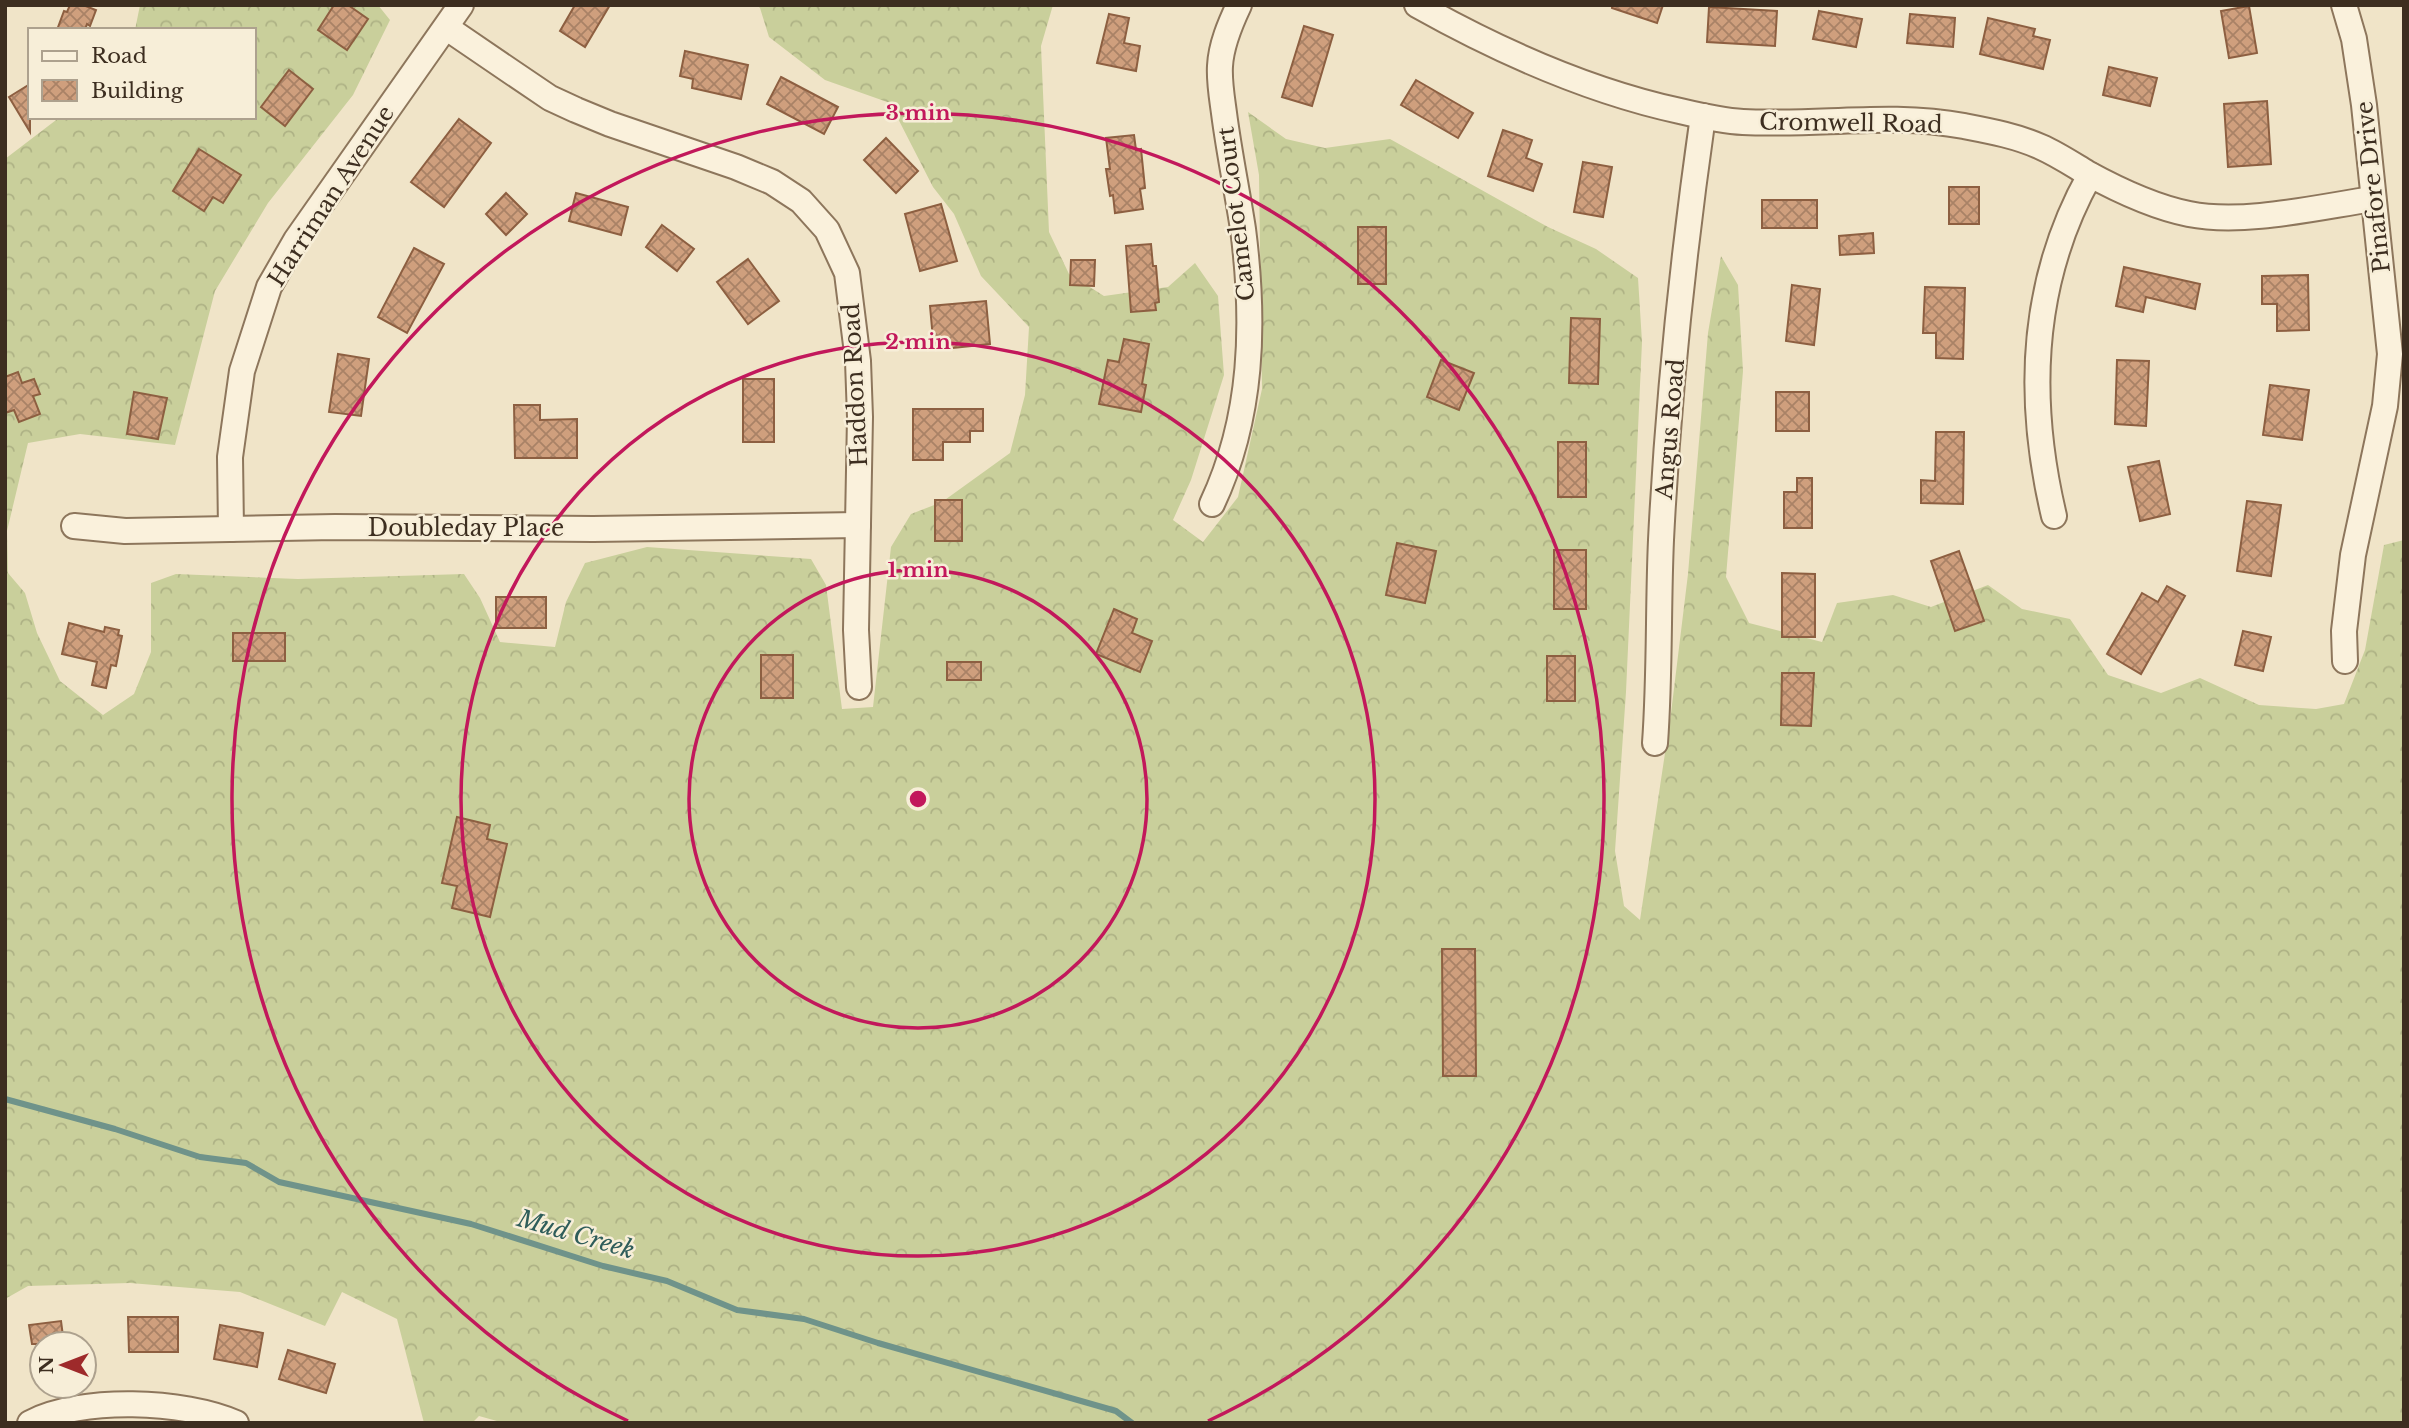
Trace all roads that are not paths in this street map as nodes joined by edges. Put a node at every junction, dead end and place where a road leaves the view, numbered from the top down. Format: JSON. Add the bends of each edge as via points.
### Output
{"nodes":[{"id":1,"x":461,"y":5,"type":"edge"},
{"id":2,"x":1240,"y":5,"type":"edge"},
{"id":3,"x":1417,"y":5,"type":"edge"},
{"id":4,"x":2344,"y":5,"type":"edge"},
{"id":5,"x":447,"y":28,"type":"junction"},
{"id":6,"x":1703,"y":116,"type":"junction"},
{"id":7,"x":2090,"y":175,"type":"junction"},
{"id":8,"x":2373,"y":199,"type":"junction"},
{"id":9,"x":1212,"y":504,"type":"dead end"},
{"id":10,"x":2054,"y":516,"type":"dead end"},
{"id":11,"x":858,"y":525,"type":"junction"},
{"id":12,"x":74,"y":526,"type":"dead end"},
{"id":13,"x":231,"y":529,"type":"junction"},
{"id":14,"x":2345,"y":661,"type":"dead end"},
{"id":15,"x":859,"y":687,"type":"dead end"},
{"id":16,"x":1655,"y":743,"type":"dead end"},
{"id":17,"x":30,"y":1423,"type":"edge"},
{"id":18,"x":236,"y":1423,"type":"edge"}],
"edges":[{"from":1,"to":5,"type":"street","name":"Harriman Avenue"},
{"from":2,"to":9,"type":"street","name":"Camelot Court","via":[[1227,32],[1220,65],[1248,279],[1248,371],[1244,408]]},
{"from":3,"to":6,"type":"street","name":"Cromwell Road","via":[[1573,79]]},
{"from":4,"to":8,"type":"street","name":"Pinafore Drive","via":[[2360,73]]},
{"from":5,"to":11,"type":"street","name":"Haddon Road","via":[[550,98],[610,124],[736,166],[772,182],[814,214],[827,230],[847,273],[854,318],[860,417]]},
{"from":5,"to":13,"type":"street","name":"Harriman Avenue","via":[[312,218],[270,287],[242,371],[230,457]]},
{"from":6,"to":7,"type":"street","name":"Cromwell Road","via":[[1741,122],[1941,122],[2019,138]]},
{"from":6,"to":16,"type":"street","name":"Angus Road","via":[[1671,405],[1661,539]]},
{"from":7,"to":8,"type":"street","name":"Cromwell Road","via":[[2149,202],[2192,215],[2251,216]]},
{"from":7,"to":10,"type":"street","via":[[2057,246],[2040,324],[2040,443]]},
{"from":8,"to":14,"type":"street","name":"Pinafore Drive","via":[[2390,354],[2378,446],[2353,555]]},
{"from":11,"to":13,"type":"street","name":"Doubleday Place"},
{"from":11,"to":15,"type":"street","name":"Haddon Road"},
{"from":12,"to":13,"type":"street","name":"Doubleday Place","via":[[123,531]]},
{"from":17,"to":18,"type":"street","via":[[66,1409],[93,1405],[189,1408]]}]}
